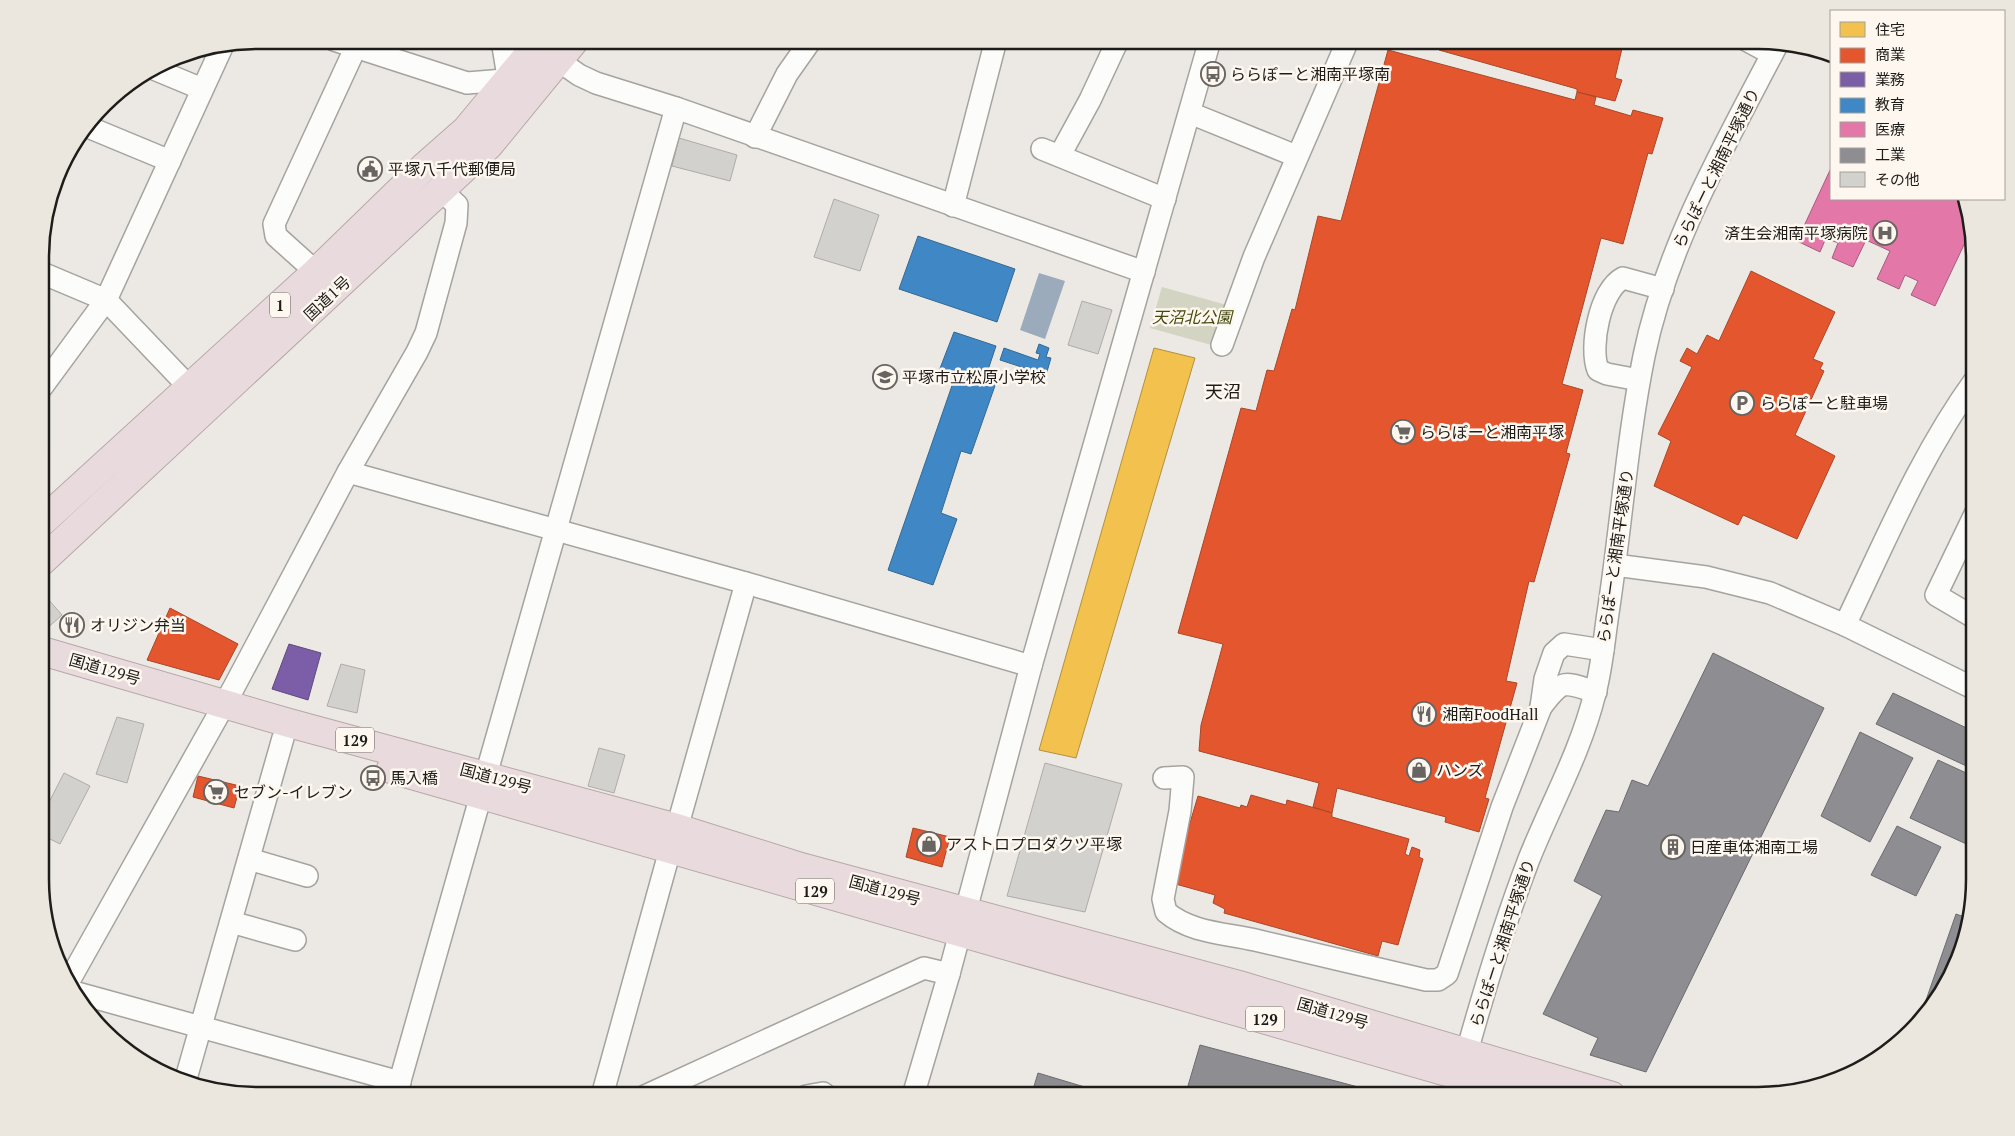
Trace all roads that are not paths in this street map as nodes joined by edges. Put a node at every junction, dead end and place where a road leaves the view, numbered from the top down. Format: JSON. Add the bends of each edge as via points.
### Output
{"nodes":[{"id":1,"x":356,"y":49,"type":"edge"},
{"id":2,"x":372,"y":49,"type":"edge"},
{"id":3,"x":501,"y":49,"type":"edge"},
{"id":4,"x":805,"y":49,"type":"edge"},
{"id":5,"x":994,"y":49,"type":"edge"},
{"id":6,"x":1114,"y":49,"type":"edge"},
{"id":7,"x":1208,"y":49,"type":"edge"},
{"id":8,"x":1344,"y":49,"type":"edge"},
{"id":9,"x":1774,"y":49,"type":"edge"},
{"id":10,"x":219,"y":52,"type":"edge"},
{"id":11,"x":558,"y":55,"type":"edge"},
{"id":12,"x":161,"y":72,"type":"edge"},
{"id":13,"x":202,"y":89,"type":"junction"},
{"id":14,"x":503,"y":96,"type":"junction"},
{"id":15,"x":676,"y":108,"type":"junction"},
{"id":16,"x":1190,"y":113,"type":"junction"},
{"id":17,"x":93,"y":129,"type":"edge"},
{"id":18,"x":755,"y":137,"type":"junction"},
{"id":19,"x":1296,"y":156,"type":"junction"},
{"id":20,"x":170,"y":161,"type":"junction"},
{"id":21,"x":442,"y":191,"type":"junction"},
{"id":22,"x":1165,"y":199,"type":"junction"},
{"id":23,"x":952,"y":206,"type":"junction"},
{"id":24,"x":316,"y":272,"type":"junction"},
{"id":25,"x":1144,"y":272,"type":"junction"},
{"id":26,"x":49,"y":275,"type":"edge"},
{"id":27,"x":1663,"y":289,"type":"junction"},
{"id":28,"x":106,"y":300,"type":"junction"},
{"id":29,"x":1222,"y":346,"type":"dead end"},
{"id":30,"x":49,"y":377,"type":"edge"},
{"id":31,"x":1640,"y":380,"type":"junction"},
{"id":32,"x":190,"y":388,"type":"junction"},
{"id":33,"x":1966,"y":392,"type":"edge"},
{"id":34,"x":348,"y":472,"type":"junction"},
{"id":35,"x":49,"y":516,"type":"edge"},
{"id":36,"x":557,"y":529,"type":"junction"},
{"id":37,"x":1966,"y":531,"type":"edge"},
{"id":38,"x":49,"y":555,"type":"edge"},
{"id":39,"x":1615,"y":565,"type":"junction"},
{"id":40,"x":746,"y":583,"type":"junction"},
{"id":41,"x":1966,"y":613,"type":"edge"},
{"id":42,"x":1845,"y":625,"type":"junction"},
{"id":43,"x":1603,"y":650,"type":"junction"},
{"id":44,"x":49,"y":653,"type":"edge"},
{"id":45,"x":1031,"y":666,"type":"junction"},
{"id":46,"x":49,"y":673,"type":"edge"},
{"id":47,"x":1966,"y":682,"type":"edge"},
{"id":48,"x":1596,"y":692,"type":"junction"},
{"id":49,"x":1541,"y":707,"type":"junction"},
{"id":50,"x":220,"y":711,"type":"junction"},
{"id":51,"x":284,"y":738,"type":"junction"},
{"id":52,"x":1164,"y":778,"type":"dead end"},
{"id":53,"x":484,"y":785,"type":"junction"},
{"id":54,"x":674,"y":839,"type":"junction"},
{"id":55,"x":249,"y":859,"type":"junction"},
{"id":56,"x":306,"y":876,"type":"dead end"},
{"id":57,"x":231,"y":922,"type":"junction"},
{"id":58,"x":963,"y":922,"type":"junction"},
{"id":59,"x":295,"y":940,"type":"dead end"},
{"id":60,"x":949,"y":974,"type":"junction"},
{"id":61,"x":72,"y":975,"type":"edge"},
{"id":62,"x":84,"y":995,"type":"edge"},
{"id":63,"x":201,"y":1026,"type":"junction"},
{"id":64,"x":1463,"y":1064,"type":"junction"},
{"id":65,"x":187,"y":1075,"type":"edge"},
{"id":66,"x":392,"y":1087,"type":"edge"},
{"id":67,"x":399,"y":1087,"type":"edge"},
{"id":68,"x":605,"y":1087,"type":"edge"},
{"id":69,"x":665,"y":1087,"type":"edge"},
{"id":70,"x":917,"y":1087,"type":"edge"},
{"id":71,"x":1512,"y":1087,"type":"edge"},
{"id":72,"x":1570,"y":1087,"type":"edge"}],
"edges":[{"from":1,"to":24,"type":"street","via":[[274,224],[276,236]]},
{"from":2,"to":14,"type":"street"},
{"from":3,"to":14,"type":"street"},
{"from":4,"to":18,"type":"street","via":[[787,74]]},
{"from":5,"to":23,"type":"street"},
{"from":6,"to":22,"type":"street","via":[[1090,100],[1051,152]]},
{"from":7,"to":16,"type":"street"},
{"from":8,"to":19,"type":"street"},
{"from":9,"to":27,"type":"street","name":"ららぽーと湘南平塚通り","via":[[1693,211]]},
{"from":10,"to":13,"type":"street"},
{"from":11,"to":14,"type":"highway","name":"国道1号","number":"1"},
{"from":11,"to":14,"type":"highway","name":"国道1号","number":"1"},
{"from":11,"to":15,"type":"street"},
{"from":12,"to":13,"type":"street"},
{"from":13,"to":20,"type":"street"},
{"from":14,"to":21,"type":"highway","name":"国道1号","number":"1"},
{"from":14,"to":24,"type":"highway","name":"国道1号","number":"1"},
{"from":15,"to":18,"type":"street"},
{"from":15,"to":36,"type":"street"},
{"from":16,"to":19,"type":"street"},
{"from":16,"to":22,"type":"street"},
{"from":17,"to":20,"type":"street"},
{"from":18,"to":23,"type":"street"},
{"from":19,"to":29,"type":"street"},
{"from":20,"to":28,"type":"street"},
{"from":21,"to":34,"type":"street","via":[[457,205],[456,223],[426,333]]},
{"from":21,"to":38,"type":"highway","name":"国道1号","number":"1"},
{"from":22,"to":25,"type":"street"},
{"from":23,"to":25,"type":"street"},
{"from":24,"to":32,"type":"highway","name":"国道1号","number":"1"},
{"from":25,"to":45,"type":"street"},
{"from":26,"to":28,"type":"street"},
{"from":27,"to":31,"type":"street","name":"ららぽーと湘南平塚通り"},
{"from":27,"to":31,"type":"street","via":[[1623,278],[1615,282],[1606,297],[1594,343],[1594,361],[1598,370]]},
{"from":28,"to":30,"type":"street"},
{"from":28,"to":32,"type":"street"},
{"from":31,"to":39,"type":"street","name":"ららぽーと湘南平塚通り"},
{"from":32,"to":35,"type":"highway","name":"国道1号","number":"1"},
{"from":33,"to":42,"type":"street","via":[[1919,469]]},
{"from":34,"to":36,"type":"street"},
{"from":34,"to":50,"type":"street"},
{"from":36,"to":40,"type":"street"},
{"from":36,"to":53,"type":"street"},
{"from":37,"to":41,"type":"street","via":[[1936,596]]},
{"from":39,"to":42,"type":"street","via":[[1706,577],[1770,593]]},
{"from":39,"to":43,"type":"street","name":"ららぽーと湘南平塚通り"},
{"from":40,"to":45,"type":"street"},
{"from":40,"to":54,"type":"street"},
{"from":42,"to":47,"type":"street"},
{"from":43,"to":48,"type":"street","name":"ららぽーと湘南平塚通り"},
{"from":43,"to":49,"type":"street","via":[[1564,644],[1558,648],[1545,680]]},
{"from":44,"to":50,"type":"highway","name":"国道129号","number":"129"},
{"from":45,"to":58,"type":"street"},
{"from":46,"to":50,"type":"highway","name":"国道129号","number":"129"},
{"from":48,"to":49,"type":"street","via":[[1566,683],[1558,686]]},
{"from":48,"to":64,"type":"street","name":"ららぽーと湘南平塚通り","via":[[1576,752],[1528,861]]},
{"from":49,"to":52,"type":"street","via":[[1502,808],[1447,974],[1438,980],[1203,931],[1173,918],[1166,912],[1163,898],[1180,811],[1183,777]]},
{"from":50,"to":51,"type":"highway","name":"国道129号","number":"129"},
{"from":50,"to":53,"type":"highway","name":"国道129号","number":"129"},
{"from":50,"to":61,"type":"street"},
{"from":51,"to":53,"type":"highway","name":"国道129号","number":"129"},
{"from":51,"to":55,"type":"street"},
{"from":53,"to":54,"type":"highway","name":"国道129号","number":"129"},
{"from":53,"to":67,"type":"street"},
{"from":54,"to":58,"type":"highway","name":"国道129号","number":"129"},
{"from":54,"to":68,"type":"street"},
{"from":55,"to":56,"type":"street"},
{"from":55,"to":57,"type":"street"},
{"from":57,"to":59,"type":"street"},
{"from":57,"to":63,"type":"street"},
{"from":58,"to":60,"type":"street"},
{"from":58,"to":64,"type":"highway","name":"国道129号","number":"129","via":[[1238,985]]},
{"from":60,"to":69,"type":"street","via":[[924,968]]},
{"from":60,"to":70,"type":"street"},
{"from":62,"to":63,"type":"street"},
{"from":63,"to":65,"type":"street"},
{"from":63,"to":66,"type":"street"},
{"from":64,"to":71,"type":"highway","name":"国道129号","number":"129"},
{"from":64,"to":72,"type":"highway","name":"国道129号","number":"129"}]}
